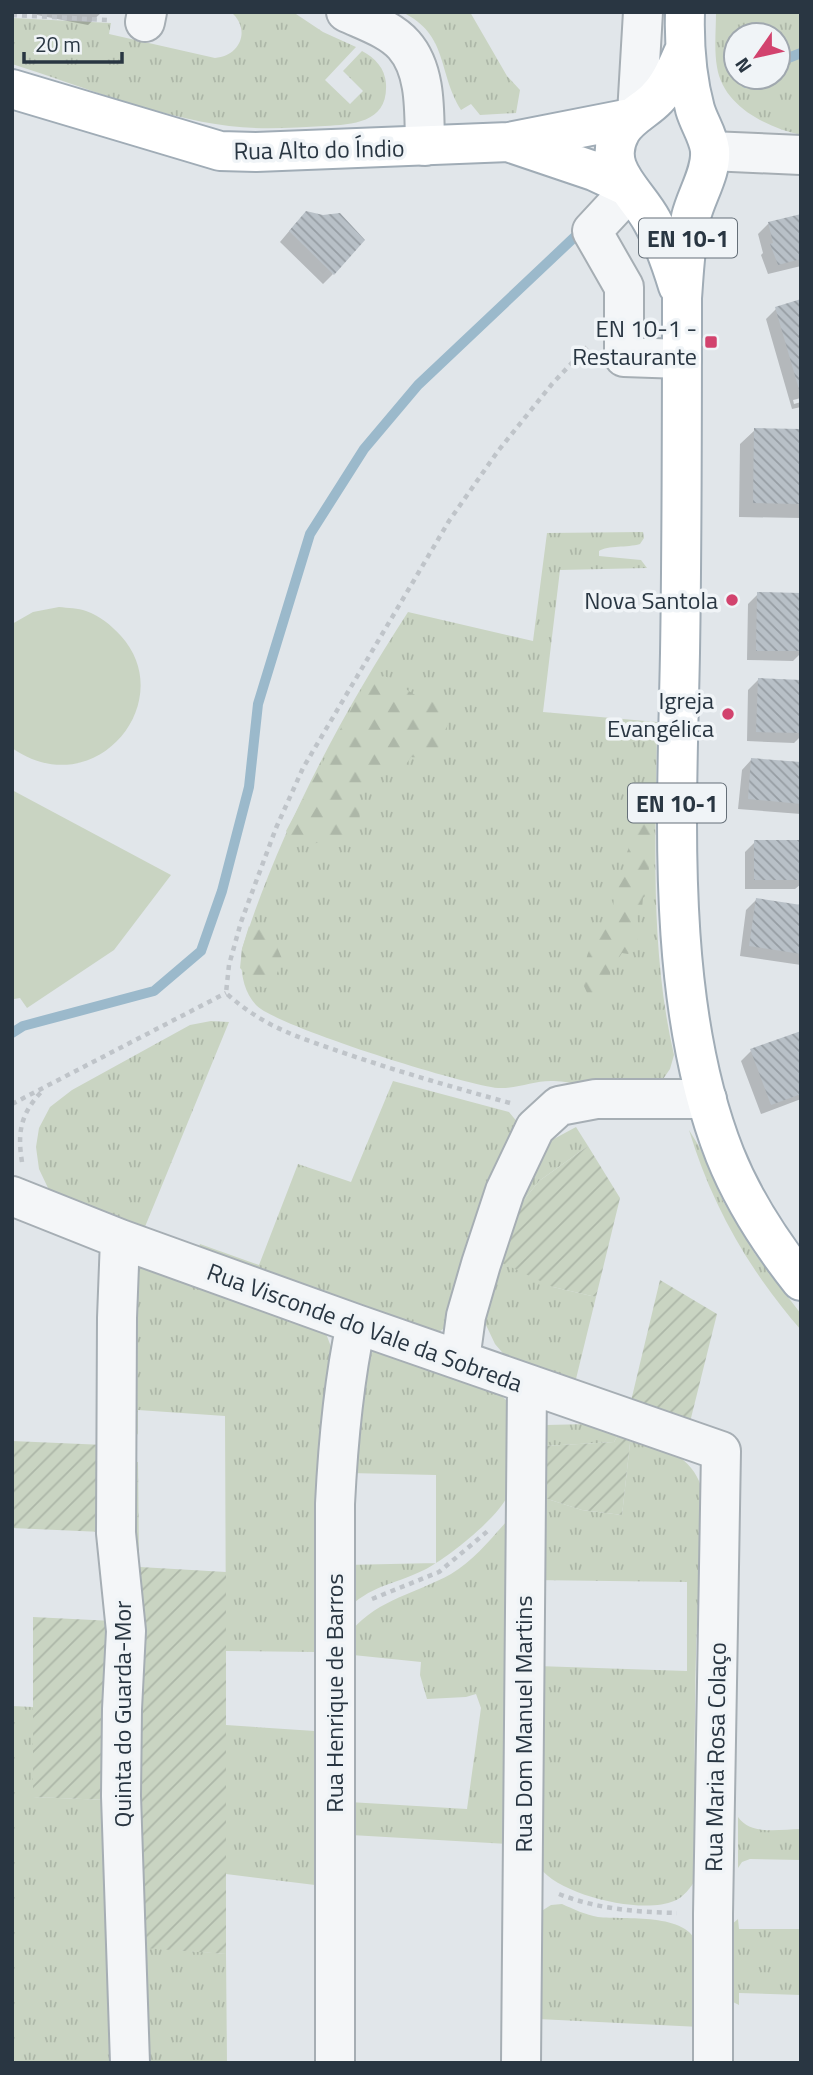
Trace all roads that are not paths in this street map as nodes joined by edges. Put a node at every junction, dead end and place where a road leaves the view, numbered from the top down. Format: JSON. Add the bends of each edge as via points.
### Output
{"nodes":[{"id":1,"x":346,"y":12,"type":"edge"},
{"id":2,"x":643,"y":12,"type":"edge"},
{"id":3,"x":685,"y":12,"type":"edge"},
{"id":4,"x":684,"y":51,"type":"junction"},
{"id":5,"x":12,"y":89,"type":"edge"},
{"id":6,"x":637,"y":114,"type":"junction"},
{"id":7,"x":509,"y":142,"type":"junction"},
{"id":8,"x":425,"y":146,"type":"junction"},
{"id":9,"x":706,"y":155,"type":"junction"},
{"id":10,"x":801,"y":155,"type":"edge"},
{"id":11,"x":630,"y":190,"type":"junction"},
{"id":12,"x":682,"y":298,"type":"junction"},
{"id":13,"x":682,"y":359,"type":"junction"},
{"id":14,"x":708,"y":1099,"type":"junction"},
{"id":15,"x":12,"y":1196,"type":"edge"},
{"id":16,"x":120,"y":1239,"type":"junction"},
{"id":17,"x":801,"y":1282,"type":"edge"},
{"id":18,"x":356,"y":1324,"type":"junction"},
{"id":19,"x":460,"y":1360,"type":"junction"},
{"id":20,"x":527,"y":1385,"type":"junction"},
{"id":21,"x":721,"y":1451,"type":"joint"},
{"id":22,"x":130,"y":2063,"type":"edge"},
{"id":23,"x":335,"y":2063,"type":"edge"},
{"id":24,"x":521,"y":2063,"type":"edge"},
{"id":25,"x":713,"y":2063,"type":"edge"}],
"edges":[{"from":1,"to":8,"type":"street","via":[[388,32],[413,58],[422,94]]},
{"from":2,"to":6,"type":"street"},
{"from":3,"to":4,"type":"main road"},
{"from":4,"to":6,"type":"main road","via":[[659,96]]},
{"from":4,"to":9,"type":"main road"},
{"from":5,"to":8,"type":"main road","name":"Rua Alto do Índio","via":[[220,151]]},
{"from":6,"to":7,"type":"main road","name":"Rua Alto do Índio"},
{"from":6,"to":9,"type":"main road","name":"Rua Alto do Índio","via":[[657,107],[685,113],[698,122]]},
{"from":6,"to":11,"type":"main road","via":[[622,128],[614,156],[617,171]]},
{"from":7,"to":8,"type":"main road","name":"Rua Alto do Índio"},
{"from":7,"to":11,"type":"main road","name":"Rua Alto do Índio","via":[[594,171]]},
{"from":9,"to":10,"type":"street"},
{"from":9,"to":11,"type":"main road","name":"Rua Alto do Índio","via":[[694,192],[680,200],[650,201]]},
{"from":9,"to":12,"type":"main road","number":"EN 10-1","via":[[691,217]]},
{"from":11,"to":12,"type":"main road","number":"EN 10-1","via":[[666,249]]},
{"from":11,"to":13,"type":"street","via":[[592,231],[624,287],[624,357]]},
{"from":12,"to":13,"type":"main road","number":"EN 10-1"},
{"from":13,"to":14,"type":"main road","number":"EN 10-1","via":[[677,870],[684,974]]},
{"from":14,"to":17,"type":"main road","number":"EN 10-1","via":[[725,1155],[753,1212]]},
{"from":14,"to":19,"type":"street","via":[[596,1099],[559,1106],[535,1128],[505,1191],[466,1316]]},
{"from":15,"to":16,"type":"street","name":"Rua Visconde do Vale da Sobreda"},
{"from":16,"to":18,"type":"street","name":"Rua Visconde do Vale da Sobreda"},
{"from":16,"to":22,"type":"street","name":"Quinta do Guarda-Mor","via":[[116,1533],[126,1631],[121,1797]]},
{"from":18,"to":19,"type":"street","name":"Rua Visconde do Vale da Sobreda"},
{"from":18,"to":23,"type":"street","name":"Rua Henrique de Barros","via":[[338,1438]]},
{"from":19,"to":20,"type":"street","name":"Rua Visconde do Vale da Sobreda"},
{"from":20,"to":21,"type":"street","name":"Rua Visconde do Vale da Sobreda"},
{"from":20,"to":24,"type":"street","name":"Rua Dom Manuel Martins"},
{"from":21,"to":25,"type":"street","name":"Rua Maria Rosa Colaço"}]}
